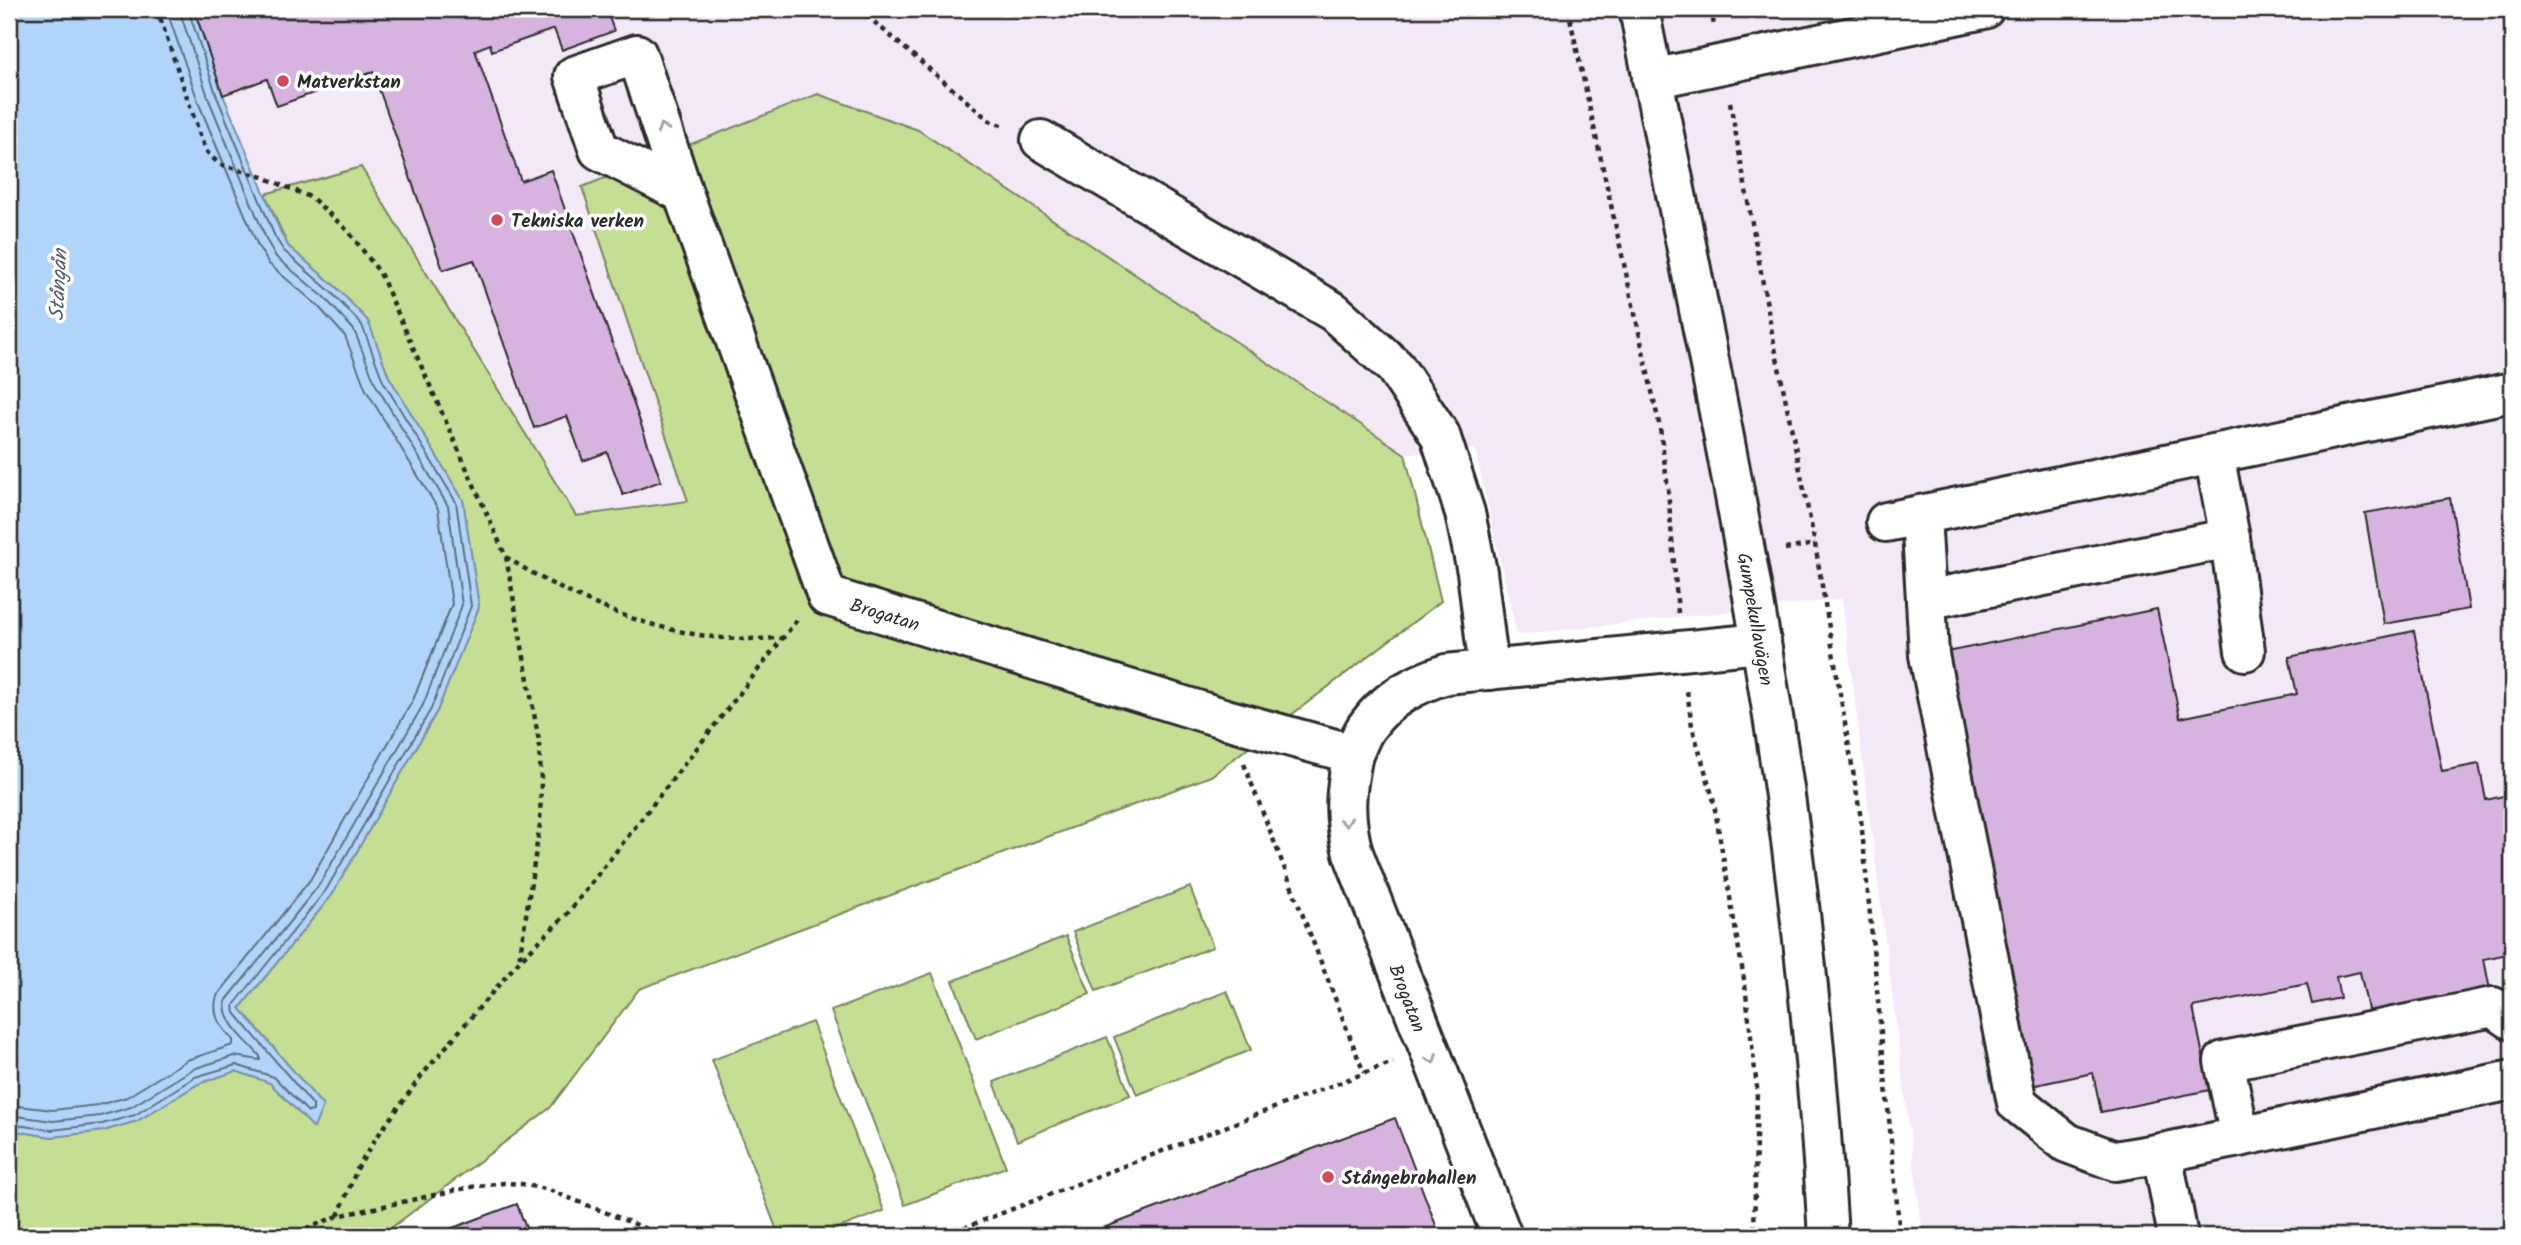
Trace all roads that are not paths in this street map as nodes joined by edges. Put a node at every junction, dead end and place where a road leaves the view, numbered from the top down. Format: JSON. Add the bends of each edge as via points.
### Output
{"nodes":[{"id":1,"x":1639,"y":9,"type":"edge"},
{"id":2,"x":1984,"y":9,"type":"edge"},
{"id":3,"x":1653,"y":79,"type":"junction"},
{"id":4,"x":1041,"y":140,"type":"road end"},
{"id":5,"x":683,"y":192,"type":"dead end"},
{"id":6,"x":2512,"y":393,"type":"edge"},
{"id":7,"x":2214,"y":454,"type":"junction"},
{"id":8,"x":2231,"y":538,"type":"junction"},
{"id":9,"x":1926,"y":600,"type":"junction"},
{"id":10,"x":1761,"y":643,"type":"junction"},
{"id":11,"x":2245,"y":651,"type":"dead end"},
{"id":12,"x":1489,"y":670,"type":"junction"},
{"id":13,"x":1353,"y":754,"type":"junction"},
{"id":14,"x":2512,"y":1020,"type":"edge"},
{"id":15,"x":2512,"y":1080,"type":"edge"},
{"id":16,"x":2240,"y":1137,"type":"junction"},
{"id":17,"x":2162,"y":1153,"type":"junction"},
{"id":18,"x":1502,"y":1236,"type":"edge"},
{"id":19,"x":1829,"y":1236,"type":"edge"},
{"id":20,"x":2178,"y":1236,"type":"edge"}],
"edges":[{"from":1,"to":3,"type":"street","name":"Gumpekullavägen"},
{"from":2,"to":3,"type":"street"},
{"from":3,"to":10,"type":"street","name":"Gumpekullavägen"},
{"from":4,"to":12,"type":"street","via":[[1334,312],[1395,367],[1440,435],[1465,513]]},
{"from":5,"to":13,"type":"street","name":"Brogatan","via":[[827,596]]},
{"from":6,"to":7,"type":"street"},
{"from":7,"to":8,"type":"street"},
{"from":7,"to":9,"type":"street","via":[[1903,518]]},
{"from":8,"to":9,"type":"street"},
{"from":8,"to":11,"type":"street"},
{"from":9,"to":17,"type":"street","via":[[1929,655],[2017,1103],[2067,1143],[2115,1161]]},
{"from":10,"to":12,"type":"street","name":"Brogatan"},
{"from":10,"to":19,"type":"street","name":"Gumpekullavägen","via":[[1805,953]]},
{"from":12,"to":13,"type":"street","name":"Brogatan","via":[[1446,674],[1416,684],[1367,725]]},
{"from":13,"to":18,"type":"street","name":"Brogatan","one_way":true,"via":[[1344,806],[1358,865]]},
{"from":14,"to":16,"type":"street","via":[[2493,1007],[2224,1061]]},
{"from":15,"to":16,"type":"street"},
{"from":16,"to":17,"type":"street"},
{"from":17,"to":20,"type":"street"}]}
